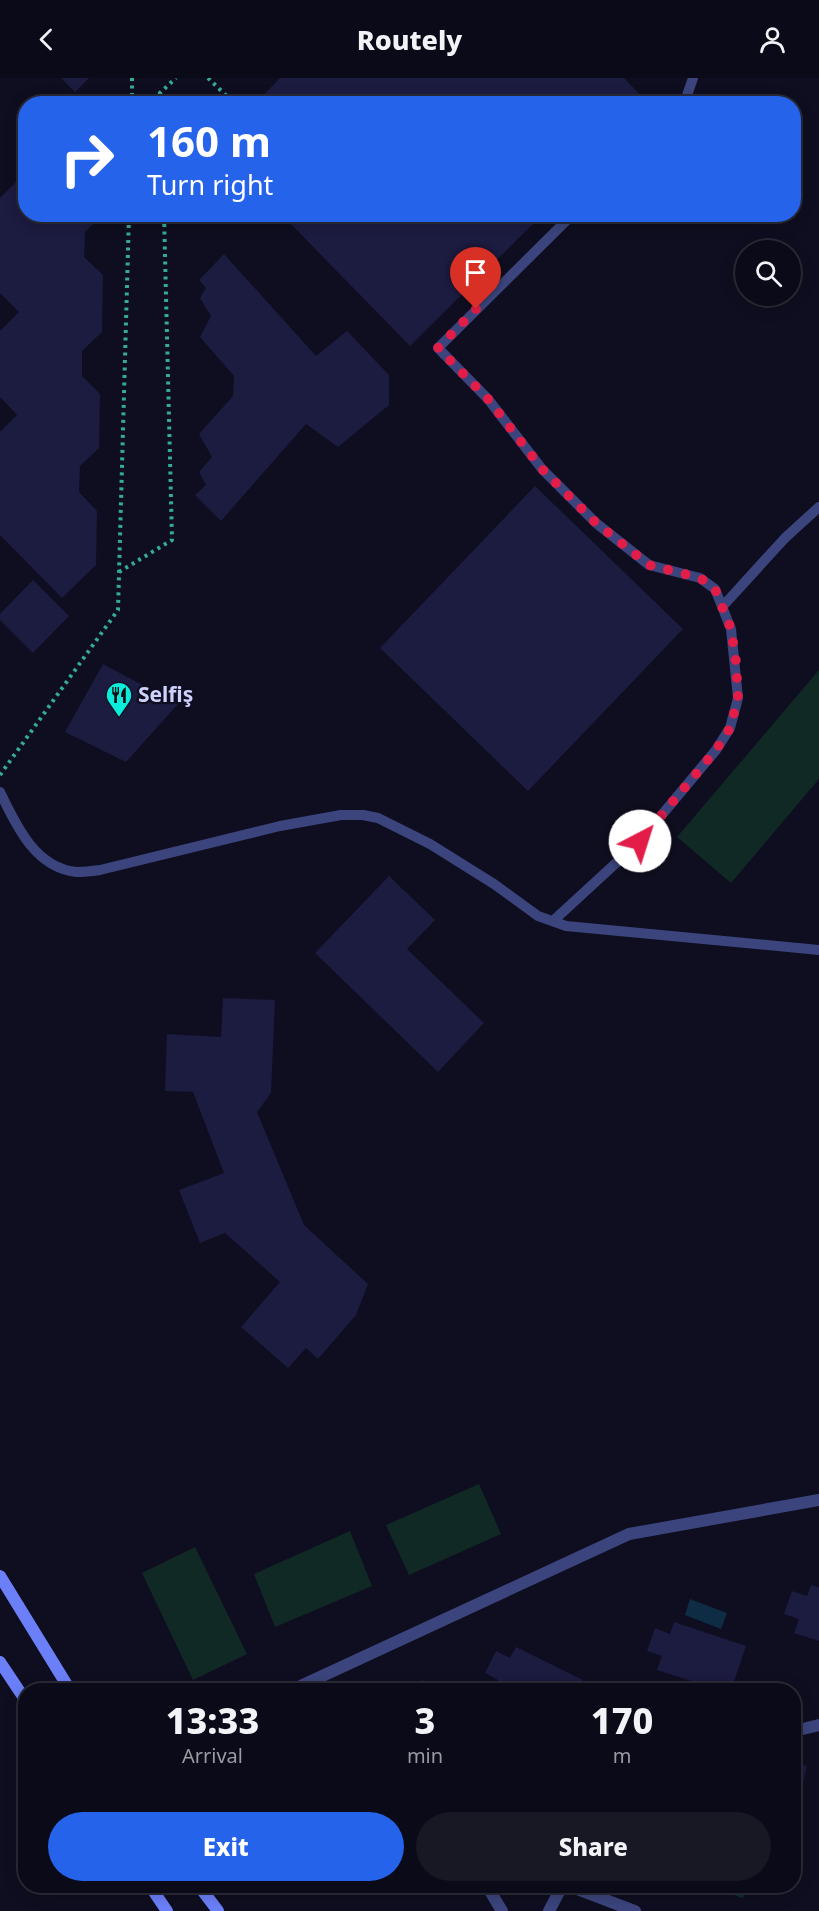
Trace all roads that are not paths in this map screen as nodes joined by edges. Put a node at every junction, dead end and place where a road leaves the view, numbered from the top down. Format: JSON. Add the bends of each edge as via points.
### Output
{"nodes":[{"id":1,"x":693,"y":78,"type":"edge"},
{"id":2,"x":687,"y":96,"type":"edge"},
{"id":3,"x":565,"y":222,"type":"edge"},
{"id":4,"x":819,"y":507,"type":"edge"},
{"id":5,"x":722,"y":607,"type":"junction"},
{"id":6,"x":0,"y":792,"type":"edge"},
{"id":7,"x":554,"y":921,"type":"junction"},
{"id":8,"x":819,"y":950,"type":"edge"},
{"id":9,"x":819,"y":1500,"type":"edge"},
{"id":10,"x":0,"y":1576,"type":"edge"},
{"id":11,"x":0,"y":1662,"type":"edge"},
{"id":12,"x":66,"y":1683,"type":"edge"},
{"id":13,"x":307,"y":1683,"type":"edge"},
{"id":14,"x":18,"y":1689,"type":"edge"},
{"id":15,"x":819,"y":1725,"type":"edge"},
{"id":16,"x":801,"y":1729,"type":"edge"},
{"id":17,"x":155,"y":1893,"type":"edge"},
{"id":18,"x":204,"y":1893,"type":"edge"},
{"id":19,"x":491,"y":1893,"type":"edge"},
{"id":20,"x":558,"y":1893,"type":"edge"},
{"id":21,"x":587,"y":1893,"type":"edge"},
{"id":22,"x":167,"y":1911,"type":"edge"},
{"id":23,"x":218,"y":1911,"type":"edge"},
{"id":24,"x":502,"y":1911,"type":"edge"},
{"id":25,"x":549,"y":1911,"type":"edge"},
{"id":26,"x":635,"y":1911,"type":"edge"}],
"edges":[{"from":1,"to":2,"type":"lane"},
{"from":3,"to":5,"type":"lane","via":[[438,348],[488,399],[542,469],[596,523],[649,565],[700,578],[715,589]]},
{"from":4,"to":5,"type":"lane"},
{"from":5,"to":7,"type":"lane","via":[[731,629],[738,698],[730,728],[640,841]]},
{"from":6,"to":7,"type":"lane","via":[[34,850],[45,860],[78,872],[341,815],[378,818],[430,844],[538,916]]},
{"from":7,"to":8,"type":"lane","via":[[567,926]]},
{"from":9,"to":13,"type":"street","via":[[629,1534]]},
{"from":10,"to":12,"type":"main road"},
{"from":11,"to":14,"type":"main road"},
{"from":15,"to":16,"type":"street"},
{"from":17,"to":22,"type":"main road"},
{"from":18,"to":23,"type":"main road"},
{"from":19,"to":24,"type":"street"},
{"from":20,"to":25,"type":"street"},
{"from":21,"to":26,"type":"street"}]}
